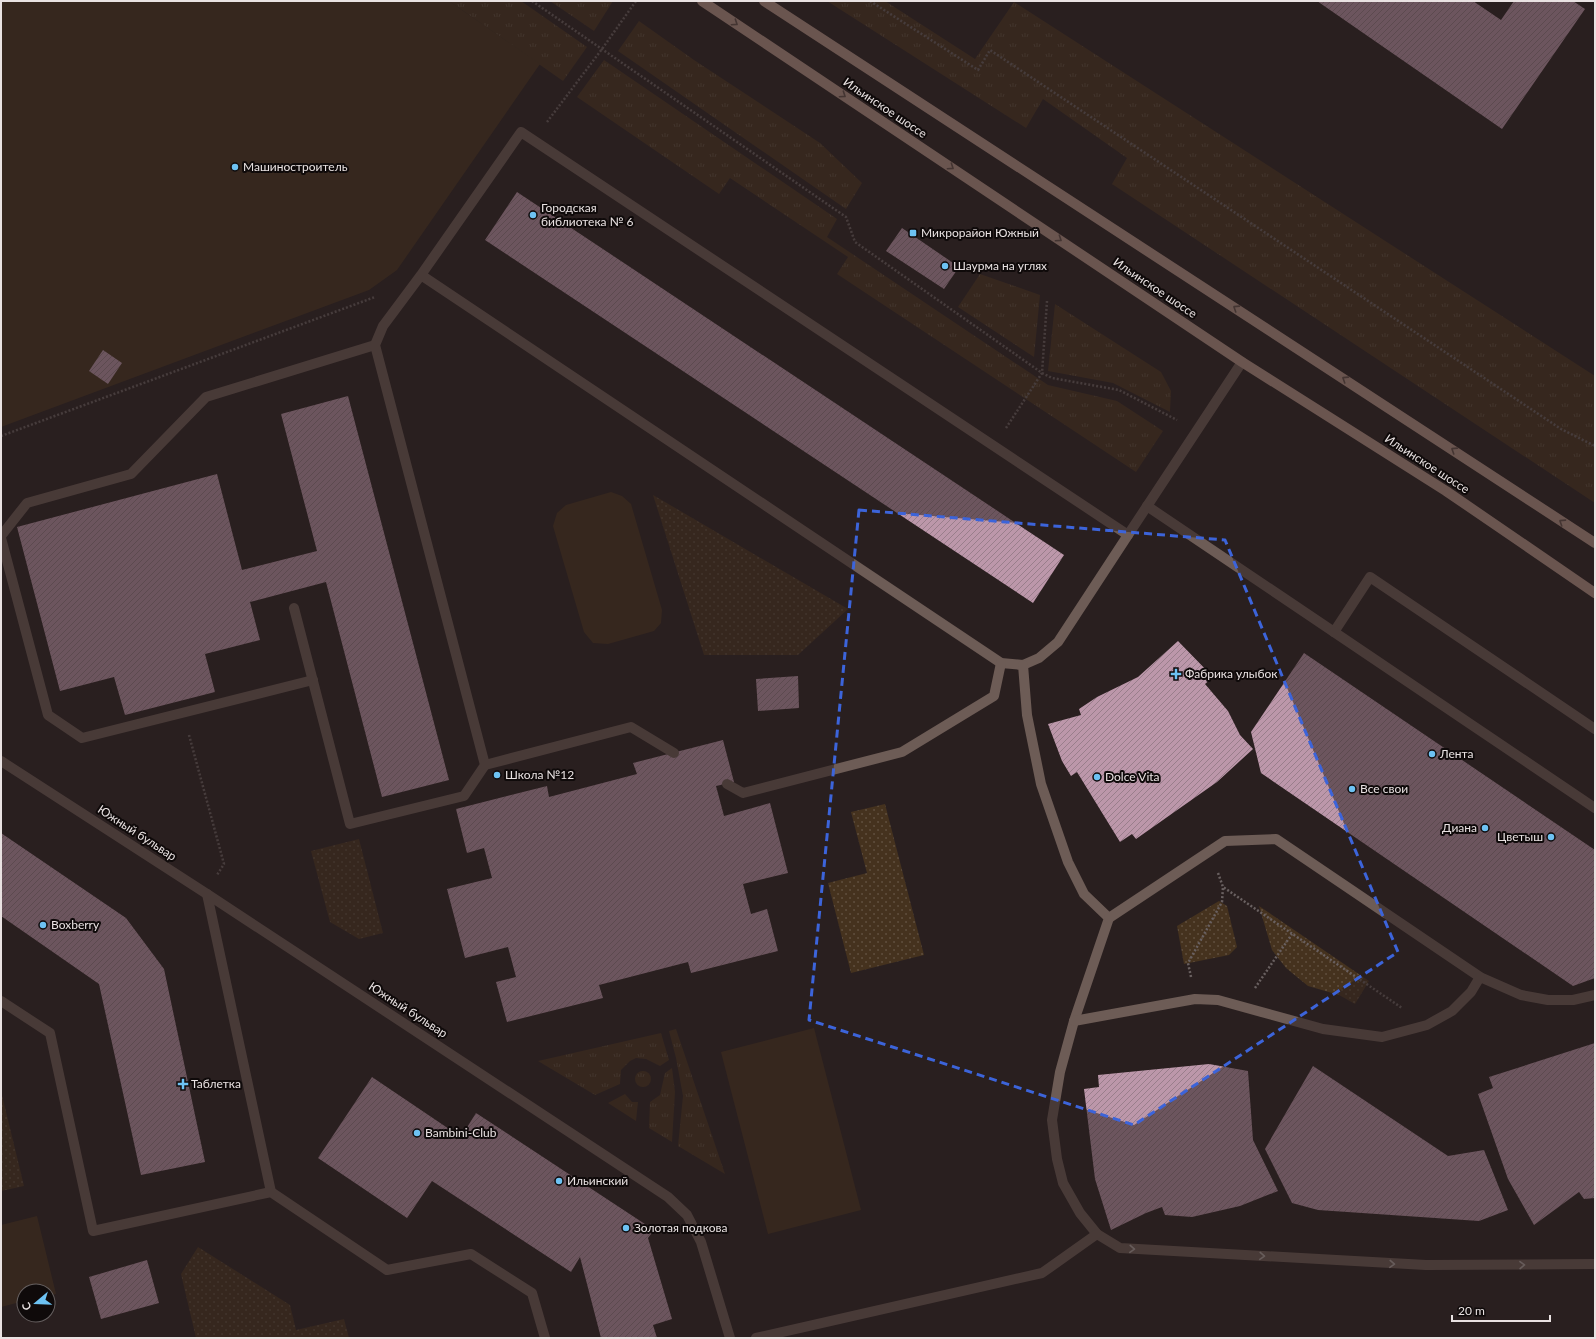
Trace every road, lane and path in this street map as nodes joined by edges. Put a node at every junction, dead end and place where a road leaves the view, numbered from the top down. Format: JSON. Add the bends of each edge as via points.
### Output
{"nodes":[{"id":1,"x":532,"y":1,"type":"edge"},
{"id":2,"x":636,"y":1,"type":"edge"},
{"id":3,"x":702,"y":1,"type":"edge"},
{"id":4,"x":764,"y":1,"type":"edge"},
{"id":5,"x":870,"y":1,"type":"edge"},
{"id":6,"x":602,"y":49,"type":"junction"},
{"id":7,"x":533,"y":140,"type":"junction"},
{"id":8,"x":422,"y":275,"type":"junction"},
{"id":9,"x":382,"y":294,"type":"dead end"},
{"id":10,"x":1047,"y":301,"type":"dead end"},
{"id":11,"x":375,"y":345,"type":"junction"},
{"id":12,"x":1242,"y":362,"type":"junction"},
{"id":13,"x":1042,"y":373,"type":"junction"},
{"id":14,"x":1197,"y":430,"type":"junction"},
{"id":15,"x":1,"y":436,"type":"edge"},
{"id":16,"x":995,"y":446,"type":"junction"},
{"id":17,"x":1595,"y":446,"type":"edge"},
{"id":18,"x":1147,"y":506,"type":"junction"},
{"id":19,"x":1128,"y":535,"type":"junction"},
{"id":20,"x":1,"y":537,"type":"edge"},
{"id":21,"x":1595,"y":543,"type":"edge"},
{"id":22,"x":1595,"y":593,"type":"edge"},
{"id":23,"x":294,"y":608,"type":"dead end"},
{"id":24,"x":1334,"y":632,"type":"junction"},
{"id":25,"x":1001,"y":663,"type":"junction"},
{"id":26,"x":1023,"y":665,"type":"junction"},
{"id":27,"x":312,"y":680,"type":"junction"},
{"id":28,"x":183,"y":713,"type":"junction"},
{"id":29,"x":1595,"y":729,"type":"edge"},
{"id":30,"x":674,"y":753,"type":"dead end"},
{"id":31,"x":1,"y":761,"type":"edge"},
{"id":32,"x":485,"y":765,"type":"junction"},
{"id":33,"x":726,"y":784,"type":"dead end"},
{"id":34,"x":1595,"y":808,"type":"edge"},
{"id":35,"x":1211,"y":850,"type":"junction"},
{"id":36,"x":1223,"y":887,"type":"junction"},
{"id":37,"x":207,"y":894,"type":"junction"},
{"id":38,"x":1109,"y":918,"type":"junction"},
{"id":39,"x":1292,"y":934,"type":"junction"},
{"id":40,"x":1480,"y":977,"type":"junction"},
{"id":41,"x":1595,"y":995,"type":"edge"},
{"id":42,"x":1195,"y":999,"type":"junction"},
{"id":43,"x":1,"y":1001,"type":"edge"},
{"id":44,"x":1250,"y":1009,"type":"junction"},
{"id":45,"x":1074,"y":1021,"type":"junction"},
{"id":46,"x":1427,"y":1025,"type":"junction"},
{"id":47,"x":271,"y":1192,"type":"junction"},
{"id":48,"x":1097,"y":1234,"type":"junction"},
{"id":49,"x":1595,"y":1264,"type":"edge"},
{"id":50,"x":545,"y":1338,"type":"edge"},
{"id":51,"x":730,"y":1338,"type":"edge"},
{"id":52,"x":756,"y":1338,"type":"edge"}],
"edges":[{"from":1,"to":6,"type":"path"},
{"from":2,"to":6,"type":"path"},
{"from":3,"to":12,"type":"main road","name":"Ильинское шоссе","one_way":true},
{"from":21,"to":4,"type":"main road","name":"Ильинское шоссе","one_way":true},
{"from":5,"to":17,"type":"path","via":[[978,70],[990,50],[1554,425]]},
{"from":6,"to":7,"type":"path"},
{"from":6,"to":13,"type":"path","via":[[846,217],[855,242]]},
{"from":7,"to":8,"type":"street","via":[[521,132]]},
{"from":7,"to":16,"type":"street"},
{"from":8,"to":11,"type":"street","via":[[383,326]]},
{"from":8,"to":25,"type":"street"},
{"from":9,"to":15,"type":"path"},
{"from":10,"to":13,"type":"path"},
{"from":11,"to":20,"type":"street","via":[[206,397],[131,474],[26,503]]},
{"from":11,"to":32,"type":"street"},
{"from":12,"to":14,"type":"street"},
{"from":12,"to":22,"type":"main road","name":"Ильинское шоссе","via":[[1446,491]]},
{"from":13,"to":14,"type":"path","via":[[1052,378],[1119,390]]},
{"from":13,"to":16,"type":"path"},
{"from":14,"to":18,"type":"street"},
{"from":16,"to":19,"type":"street"},
{"from":18,"to":19,"type":"street"},
{"from":18,"to":24,"type":"street"},
{"from":19,"to":26,"type":"street","via":[[1058,642],[1039,658]]},
{"from":20,"to":28,"type":"street","via":[[48,716],[82,738]]},
{"from":23,"to":27,"type":"street"},
{"from":24,"to":29,"type":"street","via":[[1370,578]]},
{"from":24,"to":34,"type":"street"},
{"from":25,"to":26,"type":"street"},
{"from":25,"to":33,"type":"street","via":[[994,696],[902,752],[742,793]]},
{"from":26,"to":38,"type":"street","via":[[1028,714],[1041,784],[1068,862],[1084,894]]},
{"from":27,"to":28,"type":"street"},
{"from":27,"to":32,"type":"street","via":[[350,824],[464,796]]},
{"from":28,"to":37,"type":"path","via":[[224,864]]},
{"from":30,"to":32,"type":"street","via":[[631,727]]},
{"from":31,"to":37,"type":"street","name":"Южный бульвар"},
{"from":35,"to":36,"type":"path"},
{"from":35,"to":38,"type":"street"},
{"from":35,"to":40,"type":"street","via":[[1225,841],[1276,839]]},
{"from":36,"to":39,"type":"path"},
{"from":36,"to":42,"type":"path","via":[[1222,902],[1188,963]]},
{"from":37,"to":47,"type":"street"},
{"from":37,"to":51,"type":"street","name":"Южный бульвар","via":[[668,1197],[687,1215],[701,1242]]},
{"from":38,"to":45,"type":"street"},
{"from":39,"to":44,"type":"path","via":[[1255,987]]},
{"from":39,"to":46,"type":"path"},
{"from":40,"to":41,"type":"street","via":[[1521,995],[1548,1000],[1573,1000]]},
{"from":40,"to":46,"type":"street","via":[[1471,992],[1452,1011]]},
{"from":42,"to":44,"type":"street","via":[[1218,1000]]},
{"from":42,"to":45,"type":"street"},
{"from":43,"to":47,"type":"street","via":[[50,1033],[93,1231]]},
{"from":44,"to":46,"type":"street","via":[[1324,1029],[1382,1037]]},
{"from":45,"to":48,"type":"street","via":[[1060,1072],[1052,1120],[1063,1183],[1080,1214]]},
{"from":47,"to":50,"type":"street","via":[[387,1270],[471,1254],[532,1293]]},
{"from":48,"to":49,"type":"street","one_way":true,"via":[[1120,1248],[1426,1266]]},
{"from":48,"to":52,"type":"street","via":[[1042,1274]]}]}
